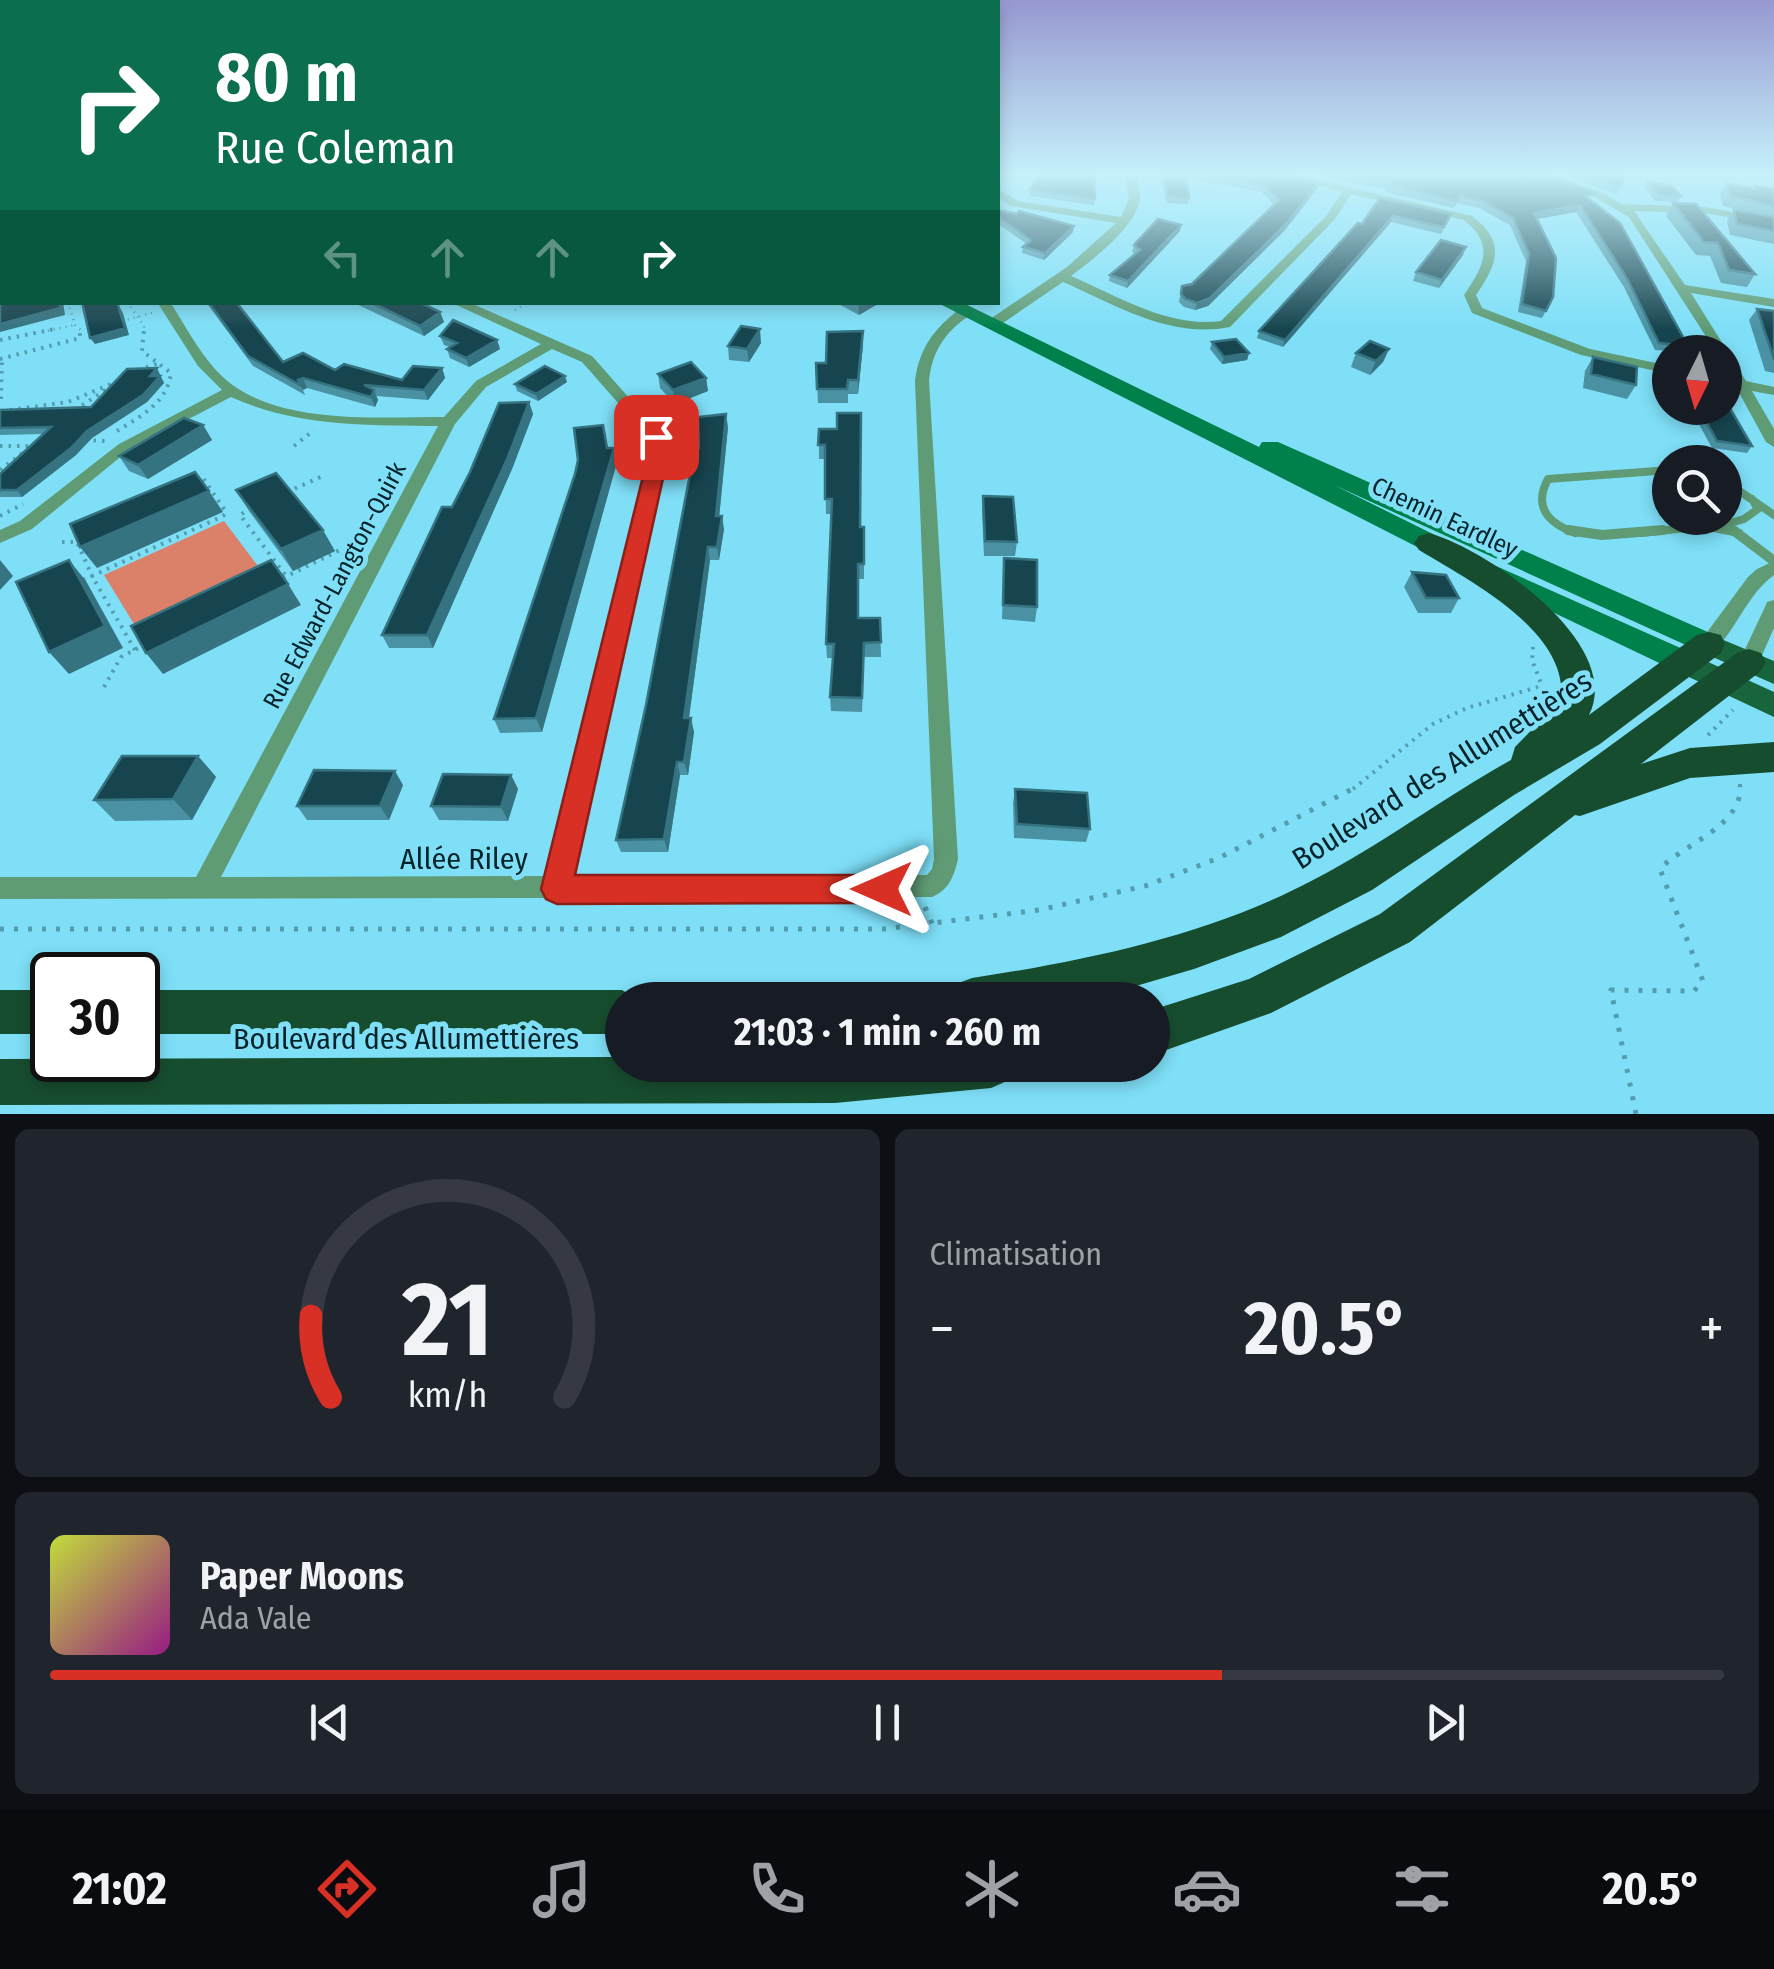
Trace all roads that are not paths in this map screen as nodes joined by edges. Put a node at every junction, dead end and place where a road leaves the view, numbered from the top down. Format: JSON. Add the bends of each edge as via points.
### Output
{"nodes":[{"id":1,"x":1119,"y":225,"type":"edge"},
{"id":2,"x":1323,"y":225,"type":"edge"},
{"id":3,"x":1476,"y":225,"type":"edge"},
{"id":4,"x":1639,"y":225,"type":"edge"},
{"id":5,"x":1063,"y":277,"type":"junction"},
{"id":6,"x":1682,"y":288,"type":"junction"},
{"id":7,"x":1774,"y":303,"type":"edge"},
{"id":8,"x":463,"y":305,"type":"edge"},
{"id":9,"x":164,"y":306,"type":"edge"},
{"id":10,"x":955,"y":307,"type":"edge"},
{"id":11,"x":992,"y":324,"type":"junction"},
{"id":12,"x":1712,"y":335,"type":"edge"},
{"id":13,"x":552,"y":343,"type":"junction"},
{"id":14,"x":1652,"y":366,"type":"edge"},
{"id":15,"x":1094,"y":372,"type":"junction"},
{"id":16,"x":1742,"y":382,"type":"edge"},
{"id":17,"x":1744,"y":385,"type":"junction"},
{"id":18,"x":1774,"y":391,"type":"edge"},
{"id":19,"x":231,"y":392,"type":"junction"},
{"id":20,"x":448,"y":422,"type":"junction"},
{"id":21,"x":1774,"y":442,"type":"edge"},
{"id":22,"x":1652,"y":471,"type":"edge"},
{"id":23,"x":1742,"y":491,"type":"edge"},
{"id":24,"x":1751,"y":497,"type":"junction"},
{"id":25,"x":1774,"y":515,"type":"edge"},
{"id":26,"x":1742,"y":519,"type":"edge"},
{"id":27,"x":1652,"y":530,"type":"edge"},
{"id":28,"x":1741,"y":535,"type":"edge"},
{"id":29,"x":0,"y":537,"type":"edge"},
{"id":30,"x":1428,"y":543,"type":"junction"},
{"id":31,"x":1774,"y":564,"type":"edge"},
{"id":32,"x":1774,"y":607,"type":"edge"},
{"id":33,"x":1697,"y":653,"type":"junction"},
{"id":34,"x":1746,"y":680,"type":"edge"},
{"id":35,"x":1774,"y":704,"type":"edge"},
{"id":36,"x":1774,"y":757,"type":"edge"},
{"id":37,"x":1502,"y":784,"type":"junction"},
{"id":38,"x":1545,"y":814,"type":"junction"},
{"id":39,"x":0,"y":888,"type":"edge"},
{"id":40,"x":202,"y":889,"type":"junction"},
{"id":41,"x":557,"y":889,"type":"junction"},
{"id":42,"x":1069,"y":982,"type":"edge"},
{"id":43,"x":0,"y":1012,"type":"edge"},
{"id":44,"x":30,"y":1012,"type":"edge"},
{"id":45,"x":160,"y":1012,"type":"edge"},
{"id":46,"x":605,"y":1012,"type":"edge"},
{"id":47,"x":1170,"y":1026,"type":"edge"},
{"id":48,"x":605,"y":1080,"type":"edge"},
{"id":49,"x":0,"y":1082,"type":"edge"}],
"edges":[{"from":1,"to":5,"type":"street"},
{"from":2,"to":5,"type":"street","via":[[1224,324],[1180,326]]},
{"from":3,"to":14,"type":"street","via":[[1492,256],[1470,295],[1472,305],[1598,355]]},
{"from":4,"to":6,"type":"street"},
{"from":5,"to":11,"type":"street"},
{"from":6,"to":7,"type":"street"},
{"from":6,"to":12,"type":"street"},
{"from":8,"to":13,"type":"street"},
{"from":9,"to":19,"type":"street"},
{"from":10,"to":11,"type":"main road","name":"Chemin Eardley"},
{"from":10,"to":41,"type":"street","name":"Allée Riley","via":[[925,358],[922,381],[942,874],[918,889]]},
{"from":11,"to":15,"type":"main road","name":"Chemin Eardley"},
{"from":13,"to":20,"type":"street","name":"Rue Edward-Langton-Quirk","via":[[481,384]]},
{"from":13,"to":41,"type":"street","via":[[595,366],[658,446]]},
{"from":15,"to":30,"type":"main road","name":"Chemin Eardley"},
{"from":15,"to":33,"type":"main road","name":"Chemin Eardley","via":[[1303,461]]},
{"from":16,"to":17,"type":"street"},
{"from":17,"to":18,"type":"street"},
{"from":17,"to":21,"type":"street"},
{"from":19,"to":20,"type":"street","via":[[273,410],[325,420]]},
{"from":19,"to":29,"type":"street","via":[[124,447],[26,525]]},
{"from":20,"to":40,"type":"street","name":"Rue Edward-Langton-Quirk"},
{"from":22,"to":27,"type":"lane","via":[[1548,478],[1540,501],[1557,526],[1581,534]]},
{"from":23,"to":24,"type":"lane"},
{"from":24,"to":25,"type":"lane"},
{"from":24,"to":26,"type":"lane","via":[[1758,509]]},
{"from":28,"to":31,"type":"lane"},
{"from":30,"to":33,"type":"main road","name":"Chemin Eardley"},
{"from":30,"to":37,"type":"highway","via":[[1518,600],[1556,636],[1579,673],[1574,709]]},
{"from":31,"to":33,"type":"street","via":[[1756,578],[1723,632]]},
{"from":32,"to":34,"type":"street"},
{"from":33,"to":34,"type":"main road","name":"Chemin Eardley"},
{"from":33,"to":37,"type":"highway","name":"Boulevard des Allumettières","via":[[1600,726]]},
{"from":34,"to":35,"type":"main road","name":"Chemin Eardley"},
{"from":34,"to":38,"type":"highway"},
{"from":36,"to":38,"type":"highway","via":[[1690,764]]},
{"from":37,"to":42,"type":"highway","name":"Boulevard des Allumettières","via":[[1369,871],[1268,922]]},
{"from":38,"to":47,"type":"highway","via":[[1365,946],[1256,998]]},
{"from":39,"to":40,"type":"street","name":"Allée Riley"},
{"from":40,"to":41,"type":"street","name":"Allée Riley"},
{"from":43,"to":44,"type":"highway"},
{"from":45,"to":46,"type":"highway","name":"Boulevard des Allumettières"},
{"from":48,"to":49,"type":"highway","name":"Boulevard des Allumettières"}]}
